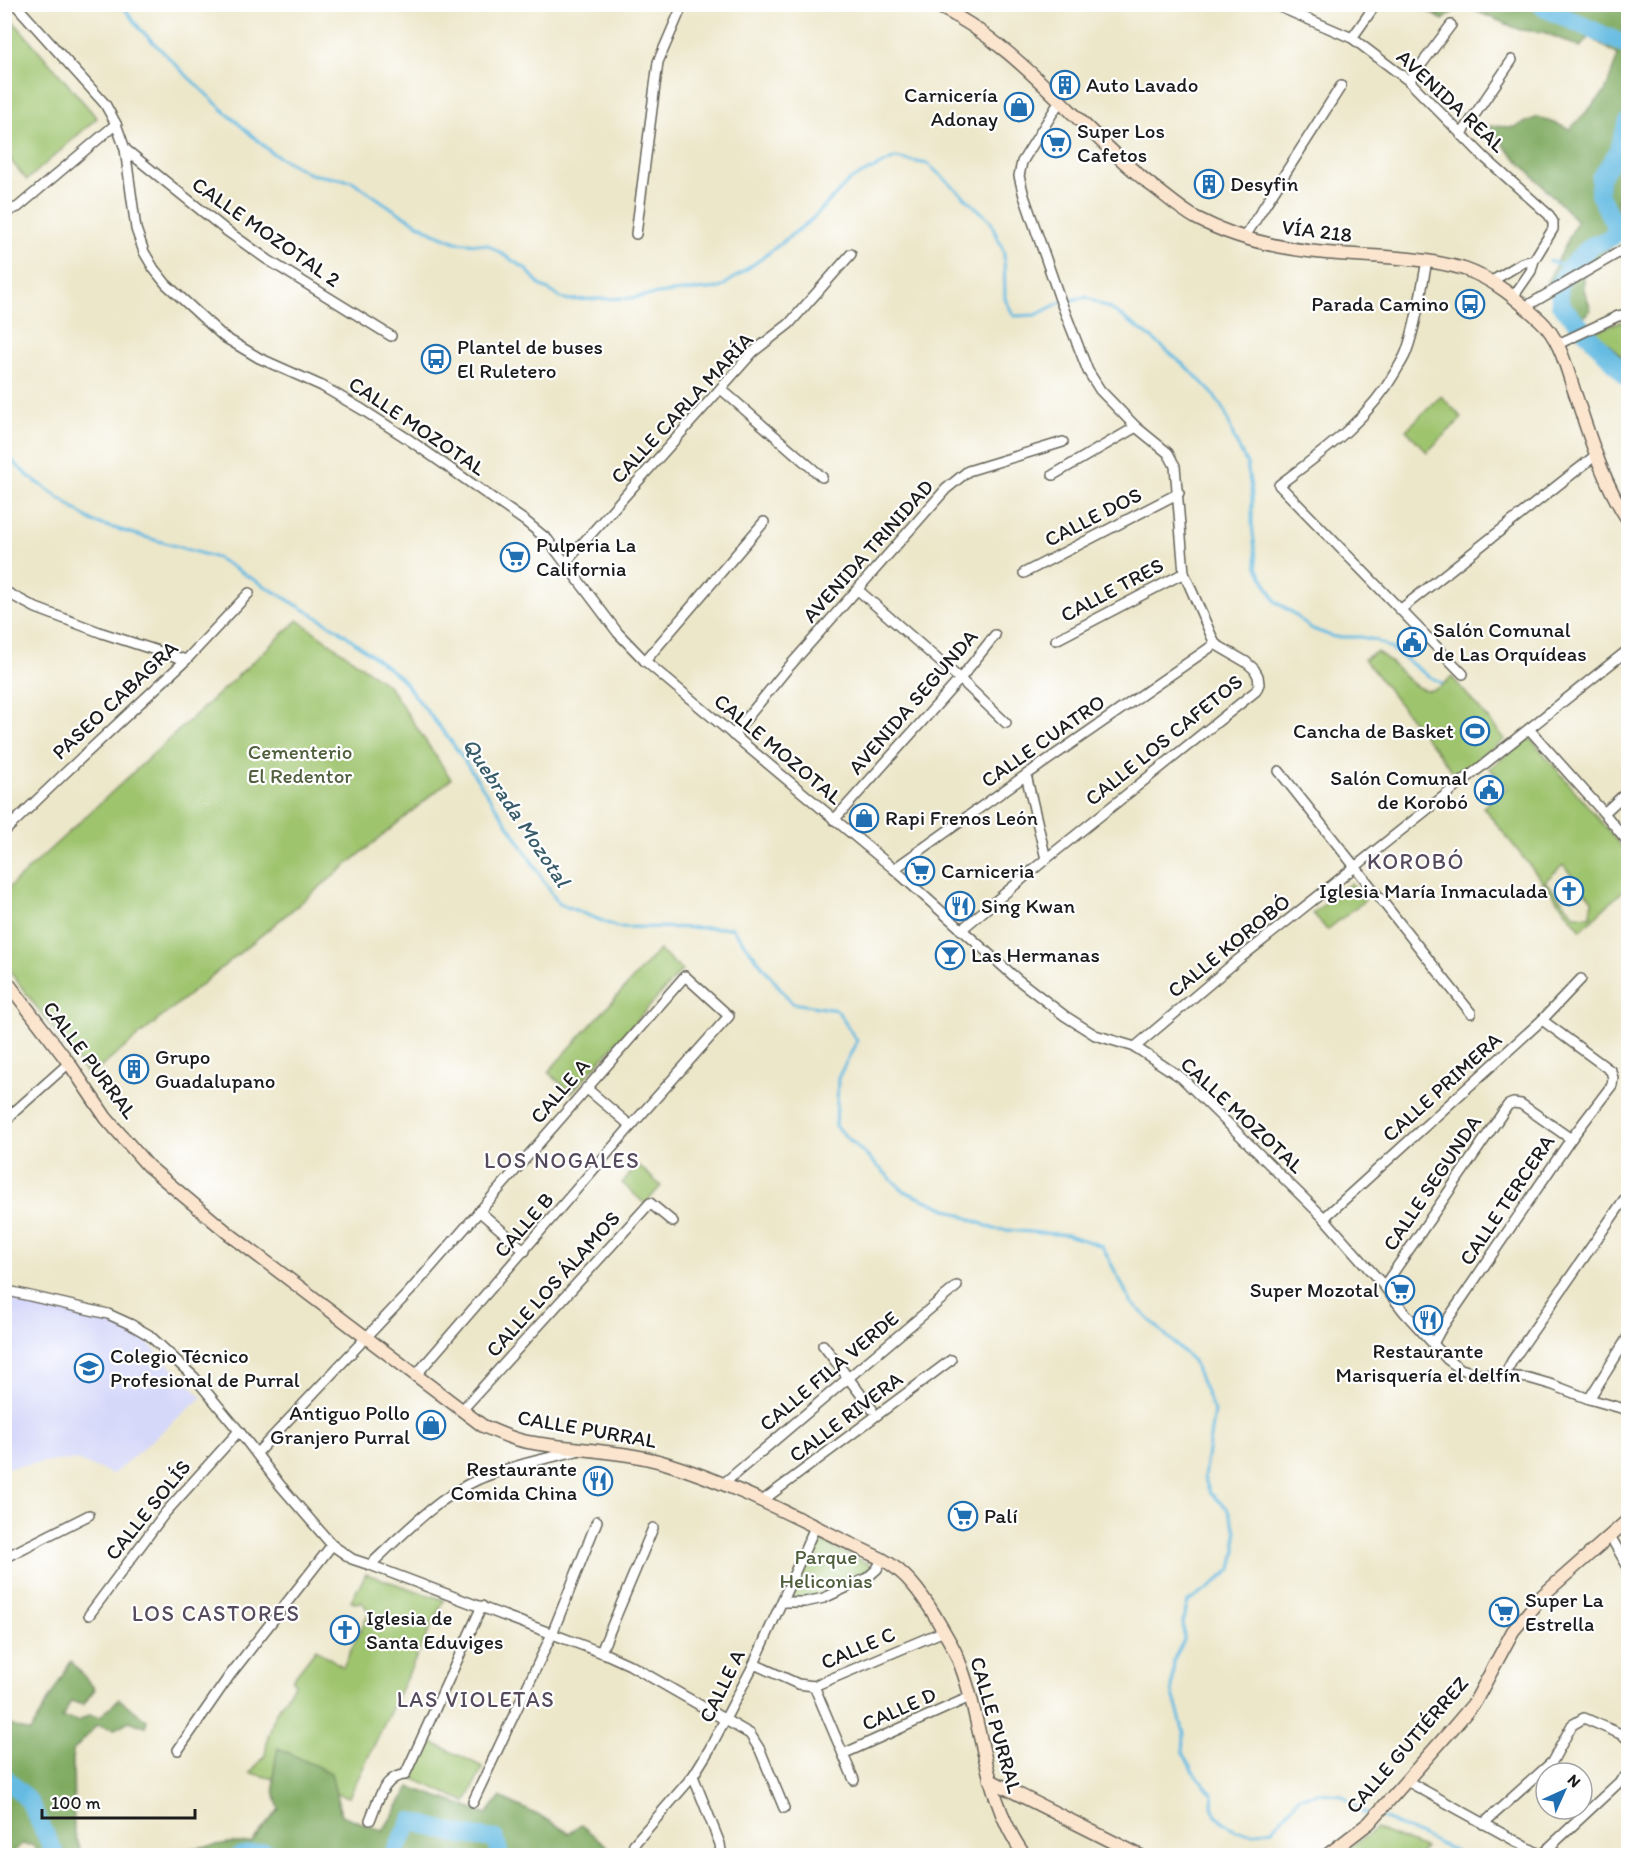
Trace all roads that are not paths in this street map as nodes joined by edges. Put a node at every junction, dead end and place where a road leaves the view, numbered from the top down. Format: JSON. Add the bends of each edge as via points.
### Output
{"nodes":[{"id":1,"x":15,"y":4,"type":"edge"},
{"id":2,"x":683,"y":4,"type":"edge"},
{"id":3,"x":933,"y":4,"type":"edge"},
{"id":4,"x":1273,"y":4,"type":"edge"},
{"id":5,"x":1376,"y":4,"type":"edge"},
{"id":6,"x":1285,"y":7,"type":"edge"},
{"id":7,"x":1451,"y":25,"type":"dead end"},
{"id":8,"x":1352,"y":38,"type":"junction"},
{"id":9,"x":1512,"y":60,"type":"dead end"},
{"id":10,"x":1409,"y":81,"type":"junction"},
{"id":11,"x":1341,"y":86,"type":"dead end"},
{"id":12,"x":1060,"y":101,"type":"junction"},
{"id":13,"x":116,"y":124,"type":"junction"},
{"id":14,"x":1461,"y":135,"type":"junction"},
{"id":15,"x":125,"y":149,"type":"junction"},
{"id":16,"x":4,"y":210,"type":"edge"},
{"id":17,"x":636,"y":234,"type":"dead end"},
{"id":18,"x":1244,"y":238,"type":"junction"},
{"id":19,"x":1629,"y":247,"type":"edge"},
{"id":20,"x":850,"y":254,"type":"dead end"},
{"id":21,"x":1534,"y":260,"type":"junction"},
{"id":22,"x":1427,"y":261,"type":"junction"},
{"id":23,"x":1492,"y":281,"type":"junction"},
{"id":24,"x":1513,"y":297,"type":"junction"},
{"id":25,"x":1525,"y":307,"type":"junction"},
{"id":26,"x":1629,"y":314,"type":"edge"},
{"id":27,"x":391,"y":336,"type":"dead end"},
{"id":28,"x":1558,"y":344,"type":"junction"},
{"id":29,"x":721,"y":389,"type":"junction"},
{"id":30,"x":1136,"y":427,"type":"junction"},
{"id":31,"x":1063,"y":442,"type":"dead end"},
{"id":32,"x":1596,"y":455,"type":"junction"},
{"id":33,"x":1053,"y":475,"type":"dead end"},
{"id":34,"x":822,"y":477,"type":"dead end"},
{"id":35,"x":1179,"y":493,"type":"junction"},
{"id":36,"x":1629,"y":519,"type":"edge"},
{"id":37,"x":764,"y":522,"type":"dead end"},
{"id":38,"x":566,"y":562,"type":"junction"},
{"id":39,"x":1024,"y":573,"type":"dead end"},
{"id":40,"x":1184,"y":573,"type":"junction"},
{"id":41,"x":858,"y":590,"type":"junction"},
{"id":42,"x":4,"y":591,"type":"edge"},
{"id":43,"x":249,"y":593,"type":"dead end"},
{"id":44,"x":1401,"y":609,"type":"junction"},
{"id":45,"x":995,"y":635,"type":"dead end"},
{"id":46,"x":1056,"y":640,"type":"dead end"},
{"id":47,"x":1215,"y":644,"type":"junction"},
{"id":48,"x":1629,"y":650,"type":"edge"},
{"id":49,"x":186,"y":660,"type":"junction"},
{"id":50,"x":645,"y":661,"type":"junction"},
{"id":51,"x":1463,"y":674,"type":"dead end"},
{"id":52,"x":960,"y":679,"type":"junction"},
{"id":53,"x":1006,"y":723,"type":"dead end"},
{"id":54,"x":1529,"y":729,"type":"junction"},
{"id":55,"x":733,"y":735,"type":"junction"},
{"id":56,"x":1279,"y":771,"type":"dead end"},
{"id":57,"x":1026,"y":774,"type":"junction"},
{"id":58,"x":1629,"y":790,"type":"edge"},
{"id":59,"x":1605,"y":813,"type":"junction"},
{"id":60,"x":834,"y":820,"type":"junction"},
{"id":61,"x":4,"y":832,"type":"edge"},
{"id":62,"x":1629,"y":842,"type":"edge"},
{"id":63,"x":1046,"y":859,"type":"junction"},
{"id":64,"x":1355,"y":866,"type":"junction"},
{"id":65,"x":894,"y":869,"type":"junction"},
{"id":66,"x":961,"y":930,"type":"junction"},
{"id":67,"x":685,"y":976,"type":"joint"},
{"id":68,"x":4,"y":978,"type":"edge"},
{"id":69,"x":1581,"y":979,"type":"dead end"},
{"id":70,"x":1471,"y":1013,"type":"dead end"},
{"id":71,"x":1542,"y":1020,"type":"junction"},
{"id":72,"x":1135,"y":1047,"type":"junction"},
{"id":73,"x":69,"y":1063,"type":"junction"},
{"id":74,"x":586,"y":1088,"type":"junction"},
{"id":75,"x":4,"y":1124,"type":"edge"},
{"id":76,"x":631,"y":1126,"type":"junction"},
{"id":77,"x":1571,"y":1138,"type":"junction"},
{"id":78,"x":1629,"y":1194,"type":"edge"},
{"id":79,"x":480,"y":1211,"type":"junction"},
{"id":80,"x":1324,"y":1218,"type":"junction"},
{"id":81,"x":673,"y":1222,"type":"dead end"},
{"id":82,"x":525,"y":1251,"type":"junction"},
{"id":83,"x":957,"y":1286,"type":"dead end"},
{"id":84,"x":1384,"y":1286,"type":"junction"},
{"id":85,"x":4,"y":1290,"type":"edge"},
{"id":86,"x":1629,"y":1337,"type":"edge"},
{"id":87,"x":367,"y":1338,"type":"junction"},
{"id":88,"x":1433,"y":1344,"type":"junction"},
{"id":89,"x":823,"y":1345,"type":"dead end"},
{"id":90,"x":951,"y":1360,"type":"dead end"},
{"id":91,"x":416,"y":1375,"type":"junction"},
{"id":92,"x":1504,"y":1376,"type":"junction"},
{"id":93,"x":849,"y":1379,"type":"junction"},
{"id":94,"x":1589,"y":1400,"type":"junction"},
{"id":95,"x":872,"y":1409,"type":"dead end"},
{"id":96,"x":462,"y":1410,"type":"junction"},
{"id":97,"x":1629,"y":1410,"type":"edge"},
{"id":98,"x":239,"y":1431,"type":"junction"},
{"id":99,"x":579,"y":1450,"type":"junction"},
{"id":100,"x":257,"y":1453,"type":"junction"},
{"id":101,"x":723,"y":1484,"type":"junction"},
{"id":102,"x":762,"y":1501,"type":"junction"},
{"id":103,"x":89,"y":1515,"type":"dead end"},
{"id":104,"x":1629,"y":1520,"type":"edge"},
{"id":105,"x":597,"y":1521,"type":"dead end"},
{"id":106,"x":815,"y":1527,"type":"junction"},
{"id":107,"x":653,"y":1528,"type":"dead end"},
{"id":108,"x":1610,"y":1536,"type":"junction"},
{"id":109,"x":332,"y":1545,"type":"junction"},
{"id":110,"x":4,"y":1558,"type":"edge"},
{"id":111,"x":882,"y":1559,"type":"junction"},
{"id":112,"x":370,"y":1565,"type":"junction"},
{"id":113,"x":1629,"y":1567,"type":"edge"},
{"id":114,"x":782,"y":1602,"type":"junction"},
{"id":115,"x":482,"y":1606,"type":"junction"},
{"id":116,"x":89,"y":1615,"type":"dead end"},
{"id":117,"x":944,"y":1631,"type":"junction"},
{"id":118,"x":552,"y":1634,"type":"junction"},
{"id":119,"x":602,"y":1652,"type":"junction"},
{"id":120,"x":754,"y":1664,"type":"junction"},
{"id":121,"x":814,"y":1686,"type":"junction"},
{"id":122,"x":970,"y":1697,"type":"junction"},
{"id":123,"x":726,"y":1720,"type":"junction"},
{"id":124,"x":1627,"y":1735,"type":"edge"},
{"id":125,"x":178,"y":1750,"type":"dead end"},
{"id":126,"x":843,"y":1754,"type":"junction"},
{"id":127,"x":1629,"y":1774,"type":"edge"},
{"id":128,"x":693,"y":1776,"type":"junction"},
{"id":129,"x":854,"y":1780,"type":"dead end"},
{"id":130,"x":990,"y":1780,"type":"junction"},
{"id":131,"x":1407,"y":1781,"type":"junction"},
{"id":132,"x":473,"y":1802,"type":"dead end"},
{"id":133,"x":784,"y":1808,"type":"dead end"},
{"id":134,"x":370,"y":1820,"type":"dead end"},
{"id":135,"x":1484,"y":1824,"type":"junction"},
{"id":136,"x":718,"y":1853,"type":"edge"},
{"id":137,"x":1024,"y":1855,"type":"edge"},
{"id":138,"x":1541,"y":1855,"type":"edge"},
{"id":139,"x":632,"y":1856,"type":"edge"},
{"id":140,"x":1141,"y":1856,"type":"edge"},
{"id":141,"x":1326,"y":1856,"type":"edge"}],
"edges":[{"from":1,"to":13,"type":"street","name":"CALLE MOZOTAL","via":[[105,104]]},
{"from":2,"to":17,"type":"street","via":[[658,62]]},
{"from":3,"to":12,"type":"street","name":"VÍA 218","via":[[955,15],[1011,56]]},
{"from":4,"to":6,"type":"street","name":"AVENIDA REAL"},
{"from":5,"to":8,"type":"street"},
{"from":6,"to":8,"type":"street","name":"AVENIDA REAL"},
{"from":7,"to":10,"type":"street"},
{"from":8,"to":10,"type":"street","name":"AVENIDA REAL"},
{"from":9,"to":14,"type":"street"},
{"from":10,"to":14,"type":"street","name":"AVENIDA REAL"},
{"from":11,"to":18,"type":"street"},
{"from":12,"to":18,"type":"street","name":"VÍA 218","via":[[1138,175],[1174,202],[1196,217]]},
{"from":12,"to":30,"type":"street","name":"CALLE LOS CAFETOS","via":[[1028,151],[1019,176],[1088,371],[1100,390]]},
{"from":13,"to":15,"type":"street","name":"CALLE MOZOTAL"},
{"from":13,"to":16,"type":"street","via":[[18,207]]},
{"from":14,"to":21,"type":"street","name":"AVENIDA REAL","via":[[1549,215],[1553,229]]},
{"from":15,"to":27,"type":"street","name":"CALLE MOZOTAL 2","via":[[268,260]]},
{"from":15,"to":38,"type":"street","name":"CALLE MOZOTAL","via":[[136,229],[144,252],[166,284],[224,337],[259,358],[322,386],[408,439],[525,521]]},
{"from":18,"to":22,"type":"street","name":"VÍA 218","via":[[1324,253]]},
{"from":19,"to":25,"type":"street"},
{"from":20,"to":29,"type":"street","name":"CALLE CARLA MARÍA","via":[[789,324],[753,352]]},
{"from":21,"to":23,"type":"street"},
{"from":21,"to":24,"type":"street","name":"AVENIDA REAL"},
{"from":22,"to":23,"type":"street","name":"VÍA 218"},
{"from":22,"to":44,"type":"street","via":[[1407,352],[1391,380],[1340,437],[1279,485]]},
{"from":23,"to":24,"type":"street","name":"VÍA 218"},
{"from":24,"to":25,"type":"street","name":"VÍA 218"},
{"from":25,"to":28,"type":"street","name":"VÍA 218"},
{"from":26,"to":28,"type":"street"},
{"from":28,"to":32,"type":"street","name":"VÍA 218"},
{"from":29,"to":34,"type":"street"},
{"from":29,"to":38,"type":"street","name":"CALLE CARLA MARÍA"},
{"from":30,"to":33,"type":"street"},
{"from":30,"to":35,"type":"street","name":"CALLE LOS CAFETOS","via":[[1167,453],[1175,465]]},
{"from":31,"to":41,"type":"street","name":"AVENIDA TRINIDAD","via":[[968,471],[946,489]]},
{"from":32,"to":36,"type":"street","name":"VÍA 218"},
{"from":32,"to":44,"type":"street"},
{"from":35,"to":39,"type":"street","name":"CALLE DOS"},
{"from":35,"to":40,"type":"street","name":"CALLE LOS CAFETOS"},
{"from":37,"to":50,"type":"street"},
{"from":38,"to":50,"type":"street","name":"CALLE MOZOTAL","via":[[611,624]]},
{"from":40,"to":46,"type":"street","name":"CALLE TRES"},
{"from":40,"to":47,"type":"street","name":"CALLE LOS CAFETOS"},
{"from":41,"to":52,"type":"street"},
{"from":41,"to":55,"type":"street","name":"AVENIDA TRINIDAD"},
{"from":42,"to":49,"type":"street","via":[[36,608]]},
{"from":43,"to":49,"type":"street","name":"PASEO CABAGRA"},
{"from":44,"to":51,"type":"street"},
{"from":45,"to":52,"type":"street","name":"AVENIDA SEGUNDA"},
{"from":47,"to":57,"type":"street","name":"CALLE CUATRO"},
{"from":47,"to":63,"type":"street","name":"CALLE LOS CAFETOS","via":[[1254,669],[1259,684],[1256,691]]},
{"from":48,"to":54,"type":"street","name":"CALLE KOROBÓ"},
{"from":49,"to":61,"type":"street","name":"PASEO CABAGRA"},
{"from":50,"to":55,"type":"street","name":"CALLE MOZOTAL"},
{"from":52,"to":53,"type":"street"},
{"from":52,"to":60,"type":"street","name":"AVENIDA SEGUNDA"},
{"from":54,"to":59,"type":"street"},
{"from":54,"to":64,"type":"street","name":"CALLE KOROBÓ"},
{"from":55,"to":60,"type":"street","name":"CALLE MOZOTAL"},
{"from":56,"to":64,"type":"street"},
{"from":57,"to":63,"type":"street"},
{"from":57,"to":65,"type":"street","name":"CALLE CUATRO"},
{"from":58,"to":59,"type":"street"},
{"from":59,"to":62,"type":"street"},
{"from":60,"to":65,"type":"street","name":"CALLE MOZOTAL"},
{"from":63,"to":66,"type":"street","name":"CALLE LOS CAFETOS"},
{"from":64,"to":70,"type":"street"},
{"from":64,"to":72,"type":"street","name":"CALLE KOROBÓ"},
{"from":65,"to":66,"type":"street","name":"CALLE MOZOTAL"},
{"from":66,"to":72,"type":"street","name":"CALLE MOZOTAL","via":[[1065,1016],[1095,1035]]},
{"from":67,"to":74,"type":"street","name":"CALLE A"},
{"from":67,"to":76,"type":"street","name":"CALLE B","via":[[729,1016]]},
{"from":68,"to":73,"type":"street","name":"CALLE PURRAL"},
{"from":69,"to":71,"type":"street","name":"CALLE PRIMERA"},
{"from":71,"to":77,"type":"street","name":"CALLE TERCERA","via":[[1611,1071],[1613,1078],[1612,1085]]},
{"from":71,"to":80,"type":"street","name":"CALLE PRIMERA"},
{"from":72,"to":80,"type":"street","name":"CALLE MOZOTAL","via":[[1182,1078]]},
{"from":73,"to":75,"type":"street"},
{"from":73,"to":87,"type":"street","name":"CALLE PURRAL","via":[[106,1118],[148,1166],[228,1233]]},
{"from":74,"to":76,"type":"street"},
{"from":74,"to":79,"type":"street","name":"CALLE A"},
{"from":76,"to":82,"type":"street","name":"CALLE B"},
{"from":77,"to":84,"type":"street","name":"CALLE SEGUNDA","via":[[1521,1104],[1513,1103],[1504,1109]]},
{"from":77,"to":88,"type":"street","name":"CALLE TERCERA"},
{"from":78,"to":92,"type":"street"},
{"from":79,"to":82,"type":"street"},
{"from":79,"to":87,"type":"street","name":"CALLE A"},
{"from":80,"to":84,"type":"street","name":"CALLE MOZOTAL"},
{"from":81,"to":96,"type":"street","name":"CALLE LOS ÁLAMOS","via":[[650,1203]]},
{"from":82,"to":91,"type":"street","name":"CALLE B"},
{"from":83,"to":93,"type":"street","name":"CALLE FILA VERDE"},
{"from":84,"to":88,"type":"street","name":"CALLE MOZOTAL"},
{"from":85,"to":98,"type":"street","via":[[108,1314],[149,1335],[195,1378]]},
{"from":86,"to":94,"type":"street"},
{"from":87,"to":91,"type":"street","name":"CALLE PURRAL"},
{"from":87,"to":100,"type":"street","name":"CALLE A"},
{"from":88,"to":92,"type":"street","name":"CALLE MOZOTAL","via":[[1461,1369]]},
{"from":89,"to":93,"type":"street"},
{"from":90,"to":102,"type":"street","name":"CALLE RIVERA"},
{"from":91,"to":96,"type":"street","name":"CALLE PURRAL"},
{"from":92,"to":94,"type":"street","name":"CALLE MOZOTAL","via":[[1537,1381]]},
{"from":93,"to":95,"type":"street"},
{"from":93,"to":101,"type":"street","name":"CALLE FILA VERDE"},
{"from":94,"to":97,"type":"street","name":"CALLE MOZOTAL"},
{"from":96,"to":99,"type":"street","name":"CALLE PURRAL","via":[[500,1434]]},
{"from":98,"to":100,"type":"street"},
{"from":98,"to":116,"type":"street","name":"CALLE SOLÍS","via":[[165,1512]]},
{"from":99,"to":101,"type":"street","name":"CALLE PURRAL","via":[[664,1463]]},
{"from":99,"to":112,"type":"street","via":[[478,1480],[439,1503]]},
{"from":100,"to":109,"type":"street"},
{"from":101,"to":102,"type":"street","name":"CALLE PURRAL"},
{"from":102,"to":106,"type":"street","name":"CALLE PURRAL"},
{"from":103,"to":110,"type":"street"},
{"from":104,"to":108,"type":"street","name":"CALLE GUTIÉRREZ"},
{"from":105,"to":118,"type":"street"},
{"from":106,"to":111,"type":"street","name":"CALLE PURRAL"},
{"from":106,"to":114,"type":"street","name":"CALLE A"},
{"from":107,"to":119,"type":"street"},
{"from":108,"to":113,"type":"street"},
{"from":108,"to":131,"type":"street","name":"CALLE GUTIÉRREZ","via":[[1544,1595],[1513,1631],[1475,1702]]},
{"from":109,"to":112,"type":"street","via":[[352,1559]]},
{"from":109,"to":125,"type":"street","via":[[236,1667]]},
{"from":111,"to":114,"type":"street","via":[[867,1578],[824,1598]]},
{"from":111,"to":117,"type":"street","name":"CALLE PURRAL","via":[[905,1575]]},
{"from":112,"to":115,"type":"street"},
{"from":114,"to":120,"type":"street","name":"CALLE A"},
{"from":115,"to":118,"type":"street"},
{"from":115,"to":134,"type":"street","via":[[405,1774],[394,1777],[385,1786]]},
{"from":117,"to":121,"type":"street","name":"CALLE C"},
{"from":117,"to":122,"type":"street","name":"CALLE PURRAL"},
{"from":118,"to":119,"type":"street"},
{"from":118,"to":132,"type":"street"},
{"from":119,"to":123,"type":"street"},
{"from":120,"to":121,"type":"street","name":"CALLE C","via":[[798,1684]]},
{"from":120,"to":123,"type":"street","name":"CALLE A"},
{"from":121,"to":126,"type":"street"},
{"from":122,"to":126,"type":"street","name":"CALLE D"},
{"from":122,"to":130,"type":"street","name":"CALLE PURRAL"},
{"from":123,"to":128,"type":"street","name":"CALLE A"},
{"from":123,"to":133,"type":"street","via":[[755,1741]]},
{"from":124,"to":135,"type":"street","via":[[1584,1718],[1578,1720],[1552,1762]]},
{"from":126,"to":129,"type":"street"},
{"from":127,"to":138,"type":"street"},
{"from":128,"to":136,"type":"street","via":[[720,1844]]},
{"from":128,"to":139,"type":"street","name":"CALLE A","via":[[634,1845]]},
{"from":130,"to":137,"type":"street","name":"CALLE PURRAL","via":[[1002,1814]]},
{"from":130,"to":140,"type":"street"},
{"from":131,"to":135,"type":"street"},
{"from":131,"to":141,"type":"street","name":"CALLE GUTIÉRREZ","via":[[1369,1823]]},
{"from":135,"to":138,"type":"street"}]}
